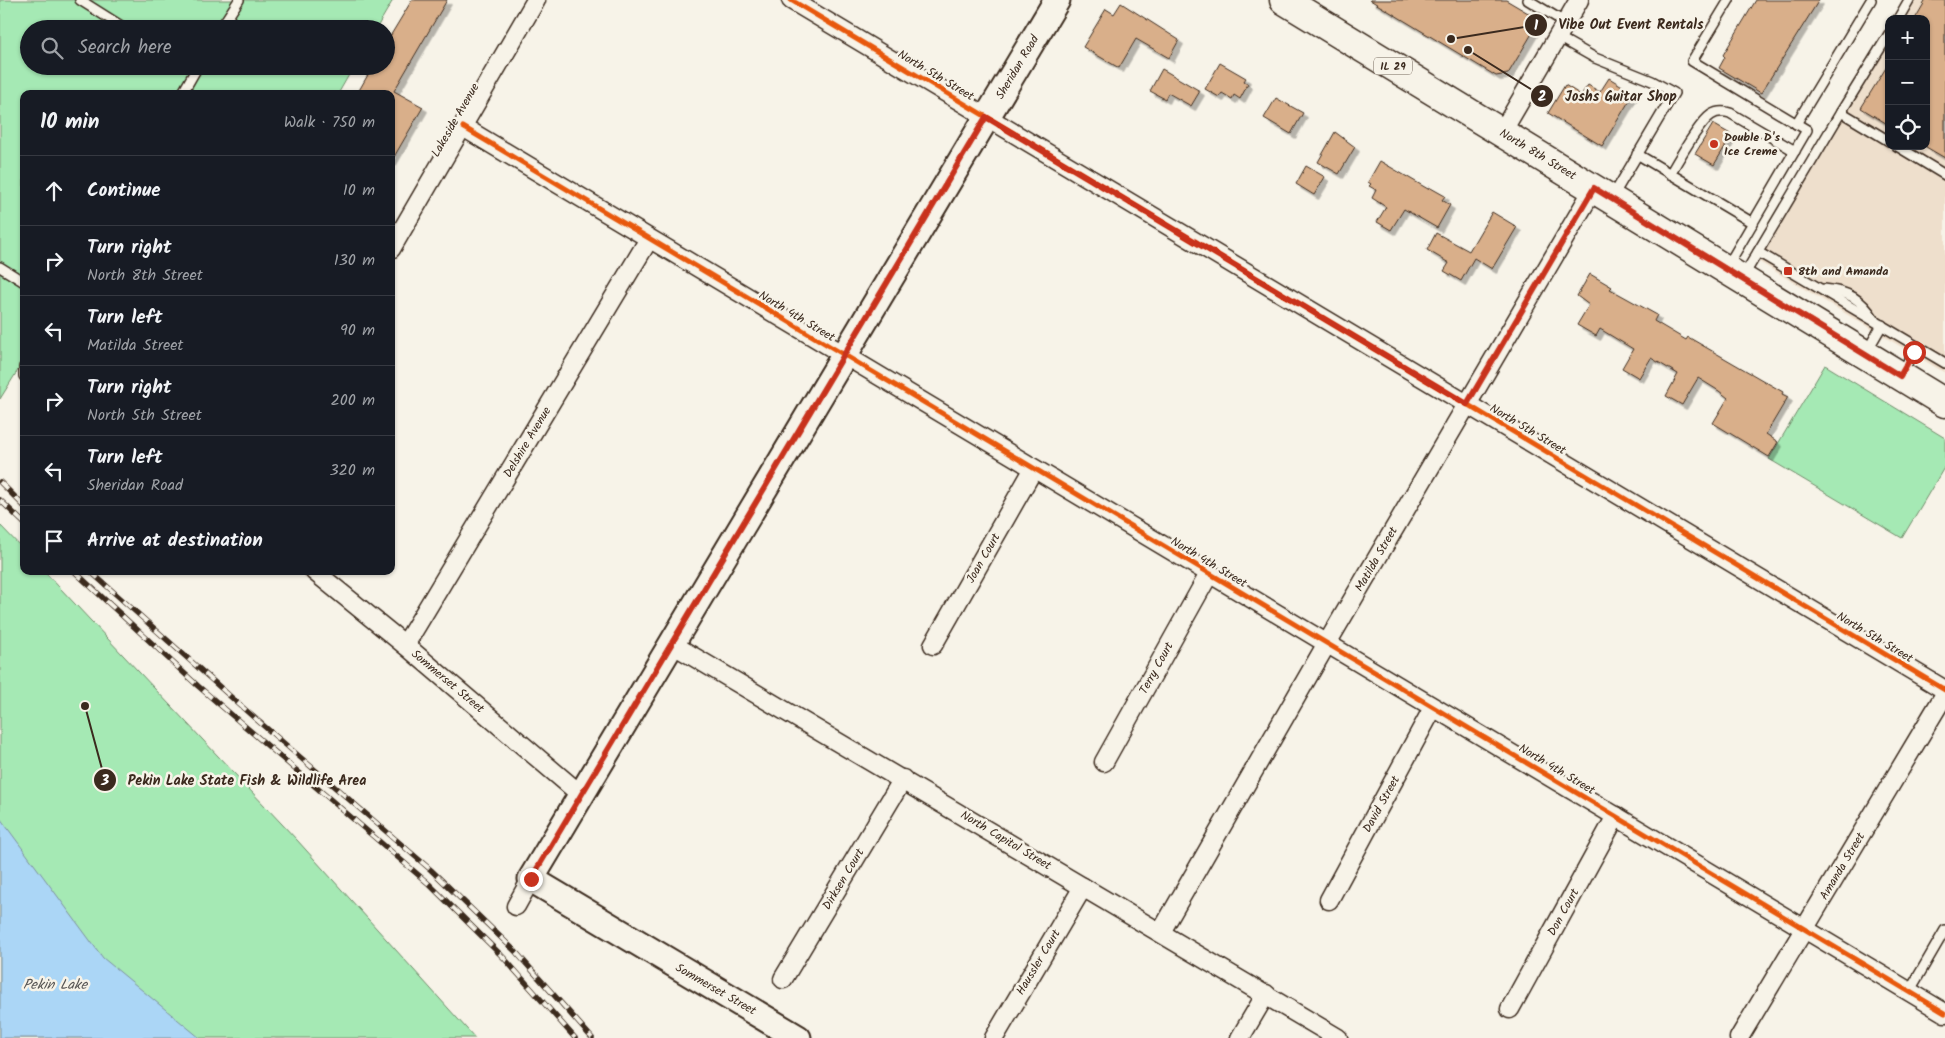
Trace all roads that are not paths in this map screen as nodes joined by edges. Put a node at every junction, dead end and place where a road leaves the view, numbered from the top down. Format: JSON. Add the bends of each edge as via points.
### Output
{"nodes":[{"id":1,"x":80,"y":0,"type":"edge"},
{"id":2,"x":238,"y":0,"type":"edge"},
{"id":3,"x":536,"y":0,"type":"edge"},
{"id":4,"x":791,"y":0,"type":"edge"},
{"id":5,"x":1057,"y":0,"type":"edge"},
{"id":6,"x":1284,"y":0,"type":"edge"},
{"id":7,"x":1528,"y":0,"type":"edge"},
{"id":8,"x":1579,"y":0,"type":"edge"},
{"id":9,"x":1729,"y":0,"type":"edge"},
{"id":10,"x":1872,"y":0,"type":"edge"},
{"id":11,"x":1909,"y":0,"type":"edge"},
{"id":12,"x":1900,"y":15,"type":"edge"},
{"id":13,"x":112,"y":20,"type":"edge"},
{"id":14,"x":226,"y":20,"type":"edge"},
{"id":15,"x":1562,"y":30,"type":"junction"},
{"id":16,"x":1885,"y":40,"type":"edge"},
{"id":17,"x":193,"y":75,"type":"edge"},
{"id":18,"x":184,"y":90,"type":"edge"},
{"id":19,"x":1841,"y":112,"type":"junction"},
{"id":20,"x":986,"y":117,"type":"junction"},
{"id":21,"x":1796,"y":124,"type":"junction"},
{"id":22,"x":463,"y":127,"type":"junction"},
{"id":23,"x":1502,"y":132,"type":"junction"},
{"id":24,"x":1885,"y":139,"type":"edge"},
{"id":25,"x":1904,"y":150,"type":"edge"},
{"id":26,"x":1795,"y":151,"type":"junction"},
{"id":27,"x":1637,"y":154,"type":"junction"},
{"id":28,"x":1670,"y":174,"type":"junction"},
{"id":29,"x":1945,"y":175,"type":"edge"},
{"id":30,"x":1603,"y":193,"type":"junction"},
{"id":31,"x":1753,"y":223,"type":"junction"},
{"id":32,"x":649,"y":239,"type":"junction"},
{"id":33,"x":395,"y":242,"type":"edge"},
{"id":34,"x":1758,"y":252,"type":"junction"},
{"id":35,"x":0,"y":267,"type":"edge"},
{"id":36,"x":1734,"y":273,"type":"junction"},
{"id":37,"x":20,"y":280,"type":"edge"},
{"id":38,"x":1879,"y":323,"type":"junction"},
{"id":39,"x":1917,"y":346,"type":"junction"},
{"id":40,"x":1865,"y":354,"type":"junction"},
{"id":41,"x":843,"y":355,"type":"junction"},
{"id":42,"x":1945,"y":363,"type":"edge"},
{"id":43,"x":1900,"y":376,"type":"junction"},
{"id":44,"x":1945,"y":403,"type":"edge"},
{"id":45,"x":1467,"y":404,"type":"junction"},
{"id":46,"x":1034,"y":470,"type":"junction"},
{"id":47,"x":1209,"y":574,"type":"junction"},
{"id":48,"x":319,"y":575,"type":"edge"},
{"id":49,"x":672,"y":644,"type":"junction"},
{"id":50,"x":405,"y":645,"type":"junction"},
{"id":51,"x":933,"y":645,"type":"dead end"},
{"id":52,"x":1326,"y":645,"type":"junction"},
{"id":53,"x":1945,"y":690,"type":"edge"},
{"id":54,"x":1945,"y":694,"type":"edge"},
{"id":55,"x":1434,"y":708,"type":"junction"},
{"id":56,"x":1104,"y":762,"type":"dead end"},
{"id":57,"x":903,"y":780,"type":"junction"},
{"id":58,"x":580,"y":794,"type":"junction"},
{"id":59,"x":1616,"y":816,"type":"junction"},
{"id":60,"x":531,"y":879,"type":"junction"},
{"id":61,"x":1083,"y":886,"type":"junction"},
{"id":62,"x":1329,"y":900,"type":"dead end"},
{"id":63,"x":516,"y":906,"type":"dead end"},
{"id":64,"x":1804,"y":930,"type":"junction"},
{"id":65,"x":1945,"y":930,"type":"edge"},
{"id":66,"x":1161,"y":932,"type":"junction"},
{"id":67,"x":783,"y":979,"type":"dead end"},
{"id":68,"x":1909,"y":992,"type":"junction"},
{"id":69,"x":1266,"y":994,"type":"junction"},
{"id":70,"x":1510,"y":1009,"type":"dead end"},
{"id":71,"x":753,"y":1011,"type":"junction"},
{"id":72,"x":1945,"y":1013,"type":"edge"},
{"id":73,"x":780,"y":1038,"type":"edge"},
{"id":74,"x":798,"y":1038,"type":"edge"},
{"id":75,"x":994,"y":1038,"type":"edge"},
{"id":76,"x":1240,"y":1038,"type":"edge"},
{"id":77,"x":1338,"y":1038,"type":"edge"},
{"id":78,"x":1739,"y":1038,"type":"edge"}],
"edges":[{"from":1,"to":13,"type":"lane"},
{"from":2,"to":14,"type":"lane"},
{"from":3,"to":22,"type":"street","name":"Lakeside Avenue"},
{"from":4,"to":20,"type":"street","name":"North 5th Street"},
{"from":5,"to":20,"type":"main road","name":"Sheridan Road"},
{"from":6,"to":23,"type":"main road","name":"North 8th Street","number":"IL 29"},
{"from":7,"to":15,"type":"lane"},
{"from":8,"to":15,"type":"street"},
{"from":9,"to":21,"type":"lane","via":[[1692,61]]},
{"from":10,"to":21,"type":"lane"},
{"from":11,"to":12,"type":"lane"},
{"from":15,"to":23,"type":"street"},
{"from":15,"to":27,"type":"lane","via":[[1594,58],[1674,93]]},
{"from":16,"to":19,"type":"lane"},
{"from":17,"to":18,"type":"lane"},
{"from":19,"to":24,"type":"lane"},
{"from":19,"to":34,"type":"lane"},
{"from":20,"to":41,"type":"main road","name":"Sheridan Road"},
{"from":20,"to":45,"type":"street","name":"North 5th Street"},
{"from":21,"to":26,"type":"lane","via":[[1807,130]]},
{"from":22,"to":32,"type":"street","name":"North 4th Street"},
{"from":22,"to":33,"type":"street","name":"Lakeside Avenue"},
{"from":23,"to":30,"type":"main road","name":"North 8th Street","number":"IL 29"},
{"from":25,"to":29,"type":"lane"},
{"from":26,"to":28,"type":"lane","via":[[1730,112],[1722,111],[1711,115],[1702,124]]},
{"from":26,"to":31,"type":"lane"},
{"from":27,"to":28,"type":"lane"},
{"from":27,"to":30,"type":"lane"},
{"from":28,"to":31,"type":"lane"},
{"from":30,"to":36,"type":"main road","name":"North 8th Street","number":"IL 29"},
{"from":30,"to":45,"type":"street","name":"Matilda Street"},
{"from":31,"to":36,"type":"lane"},
{"from":32,"to":41,"type":"street","name":"North 4th Street"},
{"from":32,"to":50,"type":"street","name":"Delshire Avenue"},
{"from":34,"to":36,"type":"lane"},
{"from":34,"to":38,"type":"lane"},
{"from":35,"to":37,"type":"lane"},
{"from":36,"to":40,"type":"main road","name":"North 8th Street","number":"IL 29"},
{"from":38,"to":39,"type":"lane"},
{"from":38,"to":40,"type":"lane"},
{"from":39,"to":42,"type":"lane"},
{"from":39,"to":43,"type":"lane"},
{"from":40,"to":43,"type":"main road","name":"North 8th Street","number":"IL 29"},
{"from":41,"to":46,"type":"street","name":"North 4th Street"},
{"from":41,"to":49,"type":"main road","name":"Sheridan Road"},
{"from":43,"to":44,"type":"main road","name":"North 8th Street","number":"IL 29"},
{"from":45,"to":52,"type":"street","name":"Matilda Street"},
{"from":45,"to":53,"type":"street","name":"North 5th Street"},
{"from":46,"to":47,"type":"street","name":"North 4th Street"},
{"from":46,"to":51,"type":"street","name":"Joan Court"},
{"from":47,"to":52,"type":"street","name":"North 4th Street"},
{"from":47,"to":56,"type":"street","name":"Terry Court"},
{"from":48,"to":50,"type":"street","name":"Sommerset Street"},
{"from":49,"to":57,"type":"street","name":"North Capitol Street"},
{"from":49,"to":58,"type":"main road","name":"Sheridan Road"},
{"from":50,"to":58,"type":"street","name":"Sommerset Street"},
{"from":52,"to":55,"type":"street","name":"North 4th Street"},
{"from":52,"to":66,"type":"street","name":"Matilda Street"},
{"from":54,"to":64,"type":"street","name":"Amanda Street"},
{"from":55,"to":59,"type":"street","name":"North 4th Street"},
{"from":55,"to":62,"type":"street","name":"David Street"},
{"from":57,"to":61,"type":"street","name":"North Capitol Street"},
{"from":57,"to":67,"type":"street","name":"Dirksen Court"},
{"from":58,"to":60,"type":"main road","name":"Sheridan Road"},
{"from":59,"to":64,"type":"street","name":"North 4th Street"},
{"from":59,"to":70,"type":"street","name":"Don Court"},
{"from":60,"to":63,"type":"street","name":"Sheridan Road"},
{"from":60,"to":71,"type":"main road","name":"Sommerset Street"},
{"from":61,"to":66,"type":"street","name":"North Capitol Street"},
{"from":61,"to":75,"type":"street","name":"Haussler Court"},
{"from":64,"to":68,"type":"street","name":"North 4th Street"},
{"from":64,"to":78,"type":"street","name":"Amanda Street"},
{"from":65,"to":68,"type":"lane"},
{"from":66,"to":69,"type":"street","name":"North Capitol Street"},
{"from":68,"to":72,"type":"street","name":"North 4th Street"},
{"from":69,"to":76,"type":"street"},
{"from":69,"to":77,"type":"street","name":"North Capitol Street"},
{"from":71,"to":73,"type":"main road"},
{"from":71,"to":74,"type":"main road","name":"Sommerset Street"}]}
